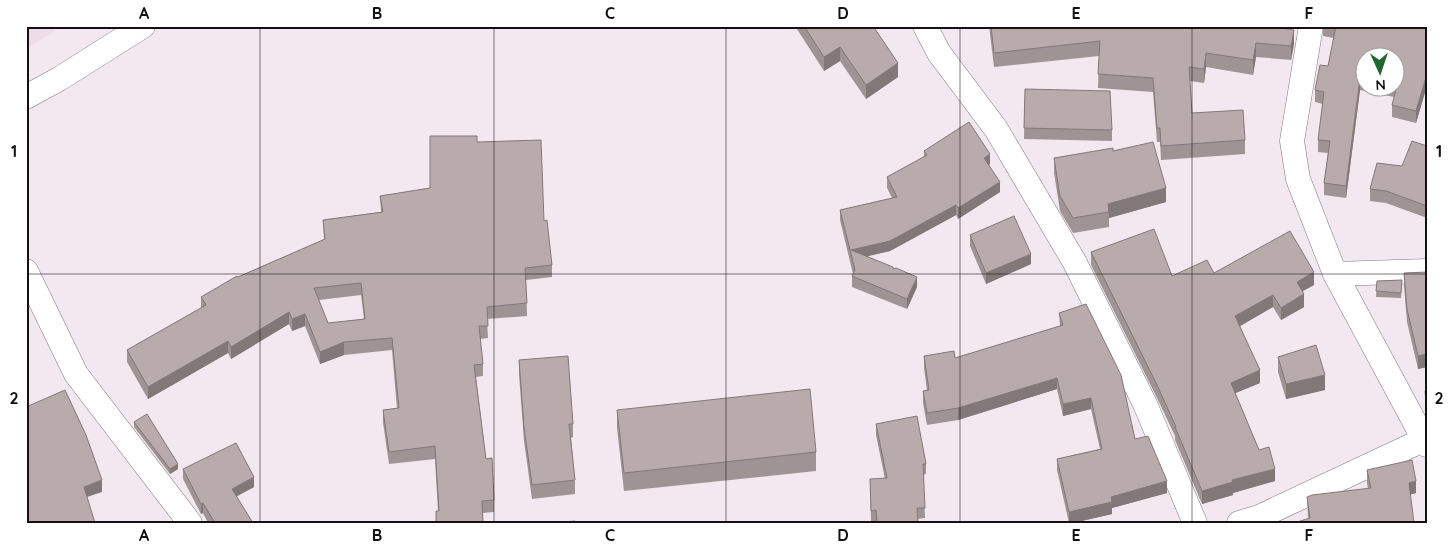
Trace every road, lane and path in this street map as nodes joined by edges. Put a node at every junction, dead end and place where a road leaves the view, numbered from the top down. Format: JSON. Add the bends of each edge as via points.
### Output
{"nodes":[{"id":1,"x":143,"y":26,"type":"edge"},
{"id":2,"x":925,"y":26,"type":"edge"},
{"id":3,"x":1311,"y":26,"type":"edge"},
{"id":4,"x":26,"y":97,"type":"edge"},
{"id":5,"x":26,"y":270,"type":"edge"},
{"id":6,"x":1427,"y":271,"type":"edge"},
{"id":7,"x":1335,"y":274,"type":"junction"},
{"id":8,"x":1425,"y":442,"type":"edge"},
{"id":9,"x":190,"y":523,"type":"edge"},
{"id":10,"x":1195,"y":523,"type":"edge"},
{"id":11,"x":1239,"y":523,"type":"edge"}],
"edges":[{"from":1,"to":4,"type":"street"},
{"from":2,"to":10,"type":"street","via":[[938,53],[996,129],[1074,261],[1145,404]]},
{"from":3,"to":7,"type":"street","via":[[1292,140],[1298,179]]},
{"from":5,"to":9,"type":"street","via":[[76,374]]},
{"from":6,"to":7,"type":"street"},
{"from":7,"to":8,"type":"street"},
{"from":8,"to":11,"type":"street"}]}
